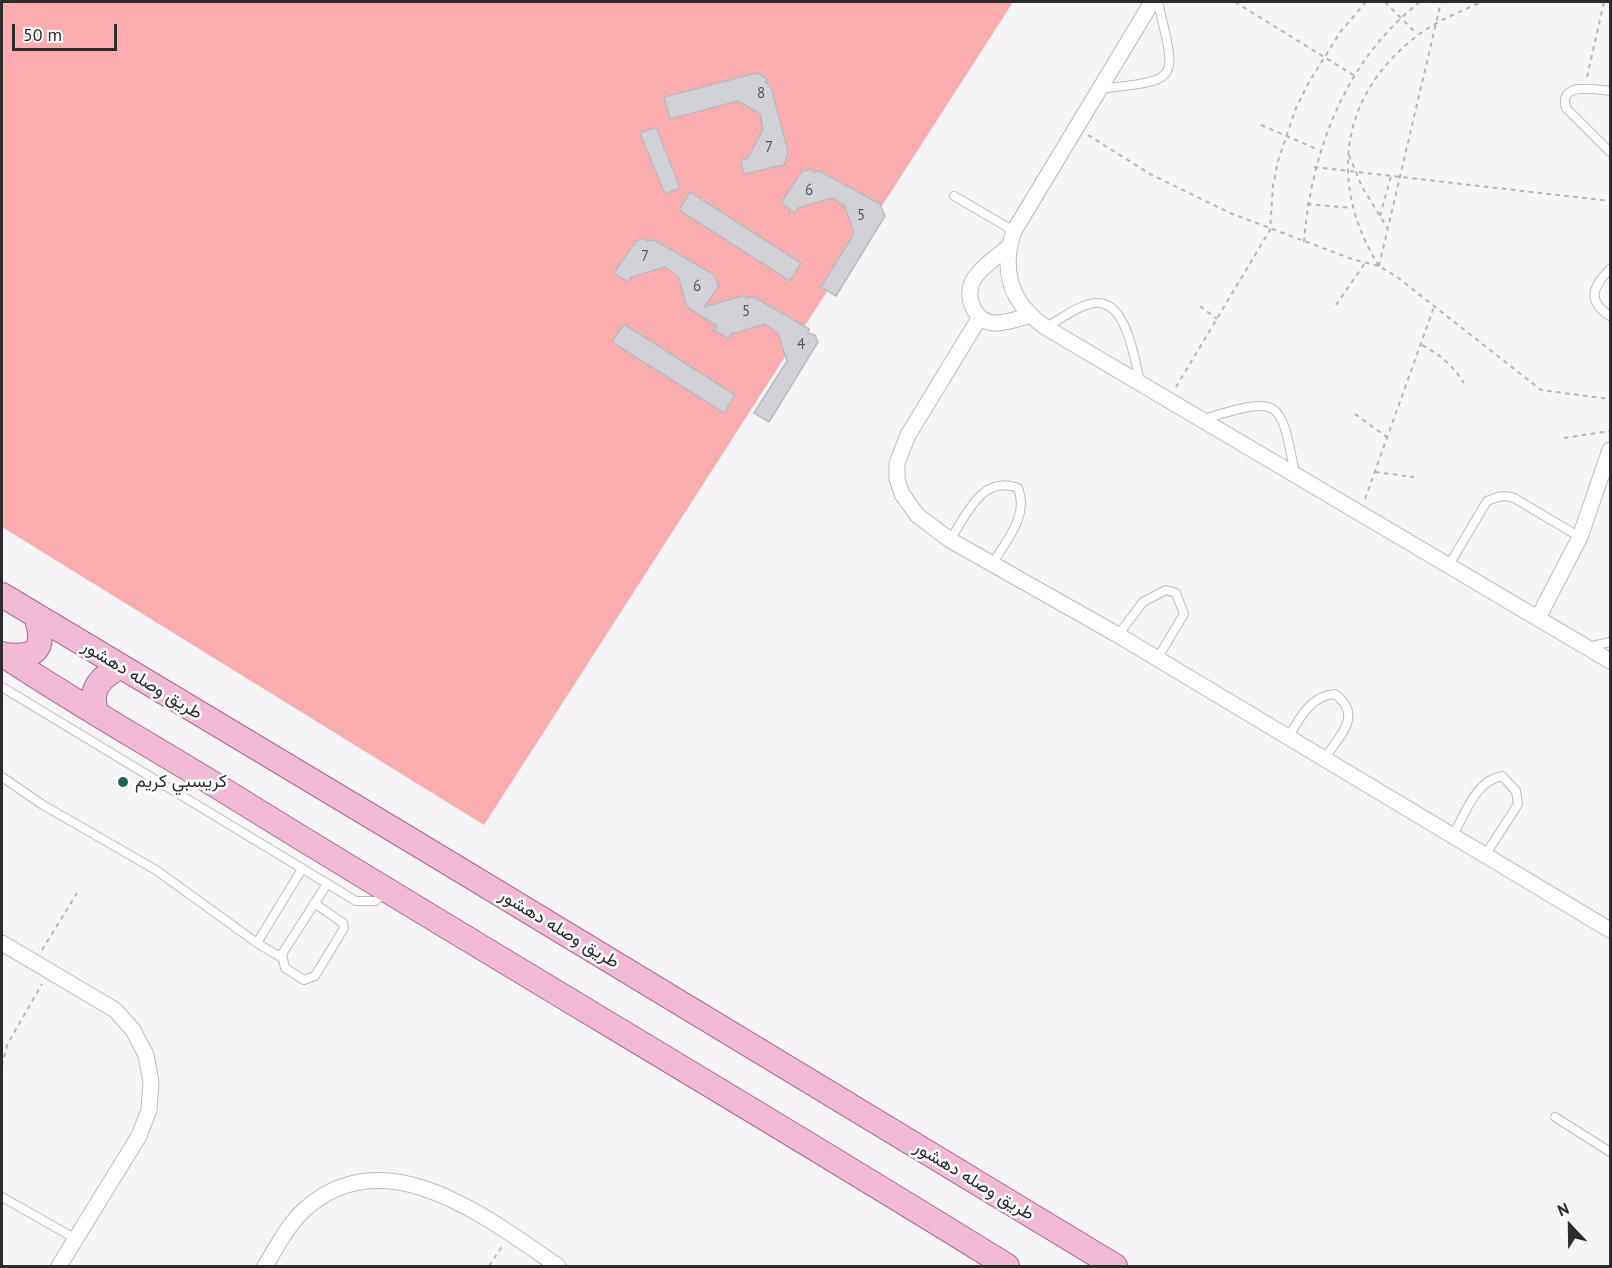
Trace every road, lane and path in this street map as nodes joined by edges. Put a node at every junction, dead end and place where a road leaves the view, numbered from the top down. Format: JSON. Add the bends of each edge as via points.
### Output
{"nodes":[{"id":1,"x":1152,"y":2,"type":"edge"},
{"id":2,"x":1158,"y":2,"type":"edge"},
{"id":3,"x":1235,"y":2,"type":"edge"},
{"id":4,"x":1366,"y":2,"type":"edge"},
{"id":5,"x":1385,"y":2,"type":"edge"},
{"id":6,"x":1420,"y":2,"type":"edge"},
{"id":7,"x":1441,"y":2,"type":"edge"},
{"id":8,"x":1481,"y":2,"type":"edge"},
{"id":9,"x":1604,"y":2,"type":"edge"},
{"id":10,"x":1402,"y":19,"type":"junction"},
{"id":11,"x":1436,"y":24,"type":"junction"},
{"id":12,"x":1418,"y":35,"type":"junction"},
{"id":13,"x":1323,"y":56,"type":"junction"},
{"id":14,"x":1355,"y":76,"type":"junction"},
{"id":15,"x":1098,"y":89,"type":"junction"},
{"id":16,"x":1584,"y":89,"type":"junction"},
{"id":17,"x":1611,"y":91,"type":"edge"},
{"id":18,"x":1261,"y":125,"type":"dead end"},
{"id":19,"x":1076,"y":126,"type":"junction"},
{"id":20,"x":1286,"y":136,"type":"junction"},
{"id":21,"x":1320,"y":150,"type":"junction"},
{"id":22,"x":1347,"y":152,"type":"junction"},
{"id":23,"x":1611,"y":152,"type":"edge"},
{"id":24,"x":1314,"y":166,"type":"junction"},
{"id":25,"x":1346,"y":170,"type":"junction"},
{"id":26,"x":1355,"y":171,"type":"junction"},
{"id":27,"x":1391,"y":176,"type":"junction"},
{"id":28,"x":1400,"y":177,"type":"junction"},
{"id":29,"x":954,"y":196,"type":"dead end"},
{"id":30,"x":1611,"y":201,"type":"edge"},
{"id":31,"x":1307,"y":204,"type":"junction"},
{"id":32,"x":1352,"y":208,"type":"junction"},
{"id":33,"x":1380,"y":217,"type":"junction"},
{"id":34,"x":1388,"y":229,"type":"junction"},
{"id":35,"x":1270,"y":230,"type":"junction"},
{"id":36,"x":1014,"y":231,"type":"junction"},
{"id":37,"x":1304,"y":242,"type":"junction"},
{"id":38,"x":1008,"y":247,"type":"junction"},
{"id":39,"x":1366,"y":262,"type":"junction"},
{"id":40,"x":1379,"y":266,"type":"junction"},
{"id":41,"x":1611,"y":269,"type":"edge"},
{"id":42,"x":1200,"y":306,"type":"dead end"},
{"id":43,"x":1336,"y":306,"type":"dead end"},
{"id":44,"x":1434,"y":307,"type":"junction"},
{"id":45,"x":1029,"y":316,"type":"junction"},
{"id":46,"x":1611,"y":316,"type":"edge"},
{"id":47,"x":980,"y":317,"type":"junction"},
{"id":48,"x":1217,"y":319,"type":"junction"},
{"id":49,"x":1045,"y":327,"type":"junction"},
{"id":50,"x":1422,"y":345,"type":"junction"},
{"id":51,"x":1464,"y":383,"type":"dead end"},
{"id":52,"x":1141,"y":384,"type":"junction"},
{"id":53,"x":1611,"y":399,"type":"edge"},
{"id":54,"x":1168,"y":400,"type":"junction"},
{"id":55,"x":1355,"y":414,"type":"dead end"},
{"id":56,"x":1202,"y":420,"type":"junction"},
{"id":57,"x":1611,"y":431,"type":"edge"},
{"id":58,"x":1388,"y":438,"type":"junction"},
{"id":59,"x":1564,"y":438,"type":"dead end"},
{"id":60,"x":1611,"y":450,"type":"edge"},
{"id":61,"x":1375,"y":472,"type":"junction"},
{"id":62,"x":1296,"y":475,"type":"junction"},
{"id":63,"x":1414,"y":477,"type":"dead end"},
{"id":64,"x":1360,"y":513,"type":"junction"},
{"id":65,"x":1580,"y":537,"type":"junction"},
{"id":66,"x":950,"y":540,"type":"junction"},
{"id":67,"x":993,"y":563,"type":"junction"},
{"id":68,"x":1449,"y":565,"type":"junction"},
{"id":69,"x":2,"y":595,"type":"edge"},
{"id":70,"x":1539,"y":618,"type":"junction"},
{"id":71,"x":37,"y":619,"type":"junction"},
{"id":72,"x":1118,"y":635,"type":"junction"},
{"id":73,"x":1611,"y":642,"type":"edge"},
{"id":74,"x":1587,"y":647,"type":"junction"},
{"id":75,"x":3,"y":654,"type":"edge"},
{"id":76,"x":1156,"y":659,"type":"junction"},
{"id":77,"x":1611,"y":661,"type":"edge"},
{"id":78,"x":119,"y":667,"type":"junction"},
{"id":79,"x":2,"y":687,"type":"edge"},
{"id":80,"x":96,"y":711,"type":"junction"},
{"id":81,"x":1288,"y":738,"type":"junction"},
{"id":82,"x":1323,"y":760,"type":"junction"},
{"id":83,"x":2,"y":777,"type":"edge"},
{"id":84,"x":1453,"y":835,"type":"junction"},
{"id":85,"x":1486,"y":854,"type":"junction"},
{"id":86,"x":302,"y":869,"type":"junction"},
{"id":87,"x":327,"y":884,"type":"junction"},
{"id":88,"x":388,"y":892,"type":"junction"},
{"id":89,"x":77,"y":893,"type":"dead end"},
{"id":90,"x":314,"y":903,"type":"junction"},
{"id":91,"x":1611,"y":930,"type":"edge"},
{"id":92,"x":2,"y":943,"type":"edge"},
{"id":93,"x":257,"y":944,"type":"junction"},
{"id":94,"x":282,"y":958,"type":"junction"},
{"id":95,"x":34,"y":963,"type":"junction"},
{"id":96,"x":50,"y":971,"type":"junction"},
{"id":97,"x":2,"y":1066,"type":"edge"},
{"id":98,"x":2,"y":1081,"type":"edge"},
{"id":99,"x":2,"y":1111,"type":"edge"},
{"id":100,"x":1555,"y":1117,"type":"dead end"},
{"id":101,"x":1611,"y":1152,"type":"edge"},
{"id":102,"x":2,"y":1197,"type":"edge"},
{"id":103,"x":509,"y":1235,"type":"junction"},
{"id":104,"x":76,"y":1239,"type":"junction"},
{"id":105,"x":59,"y":1266,"type":"edge"},
{"id":106,"x":265,"y":1266,"type":"edge"},
{"id":107,"x":489,"y":1266,"type":"edge"},
{"id":108,"x":558,"y":1266,"type":"edge"},
{"id":109,"x":1007,"y":1266,"type":"edge"},
{"id":110,"x":1115,"y":1266,"type":"edge"}],
"edges":[{"from":1,"to":15,"type":"street"},
{"from":2,"to":15,"type":"lane","via":[[1172,60],[1168,72],[1158,81]]},
{"from":3,"to":13,"type":"path"},
{"from":4,"to":13,"type":"path"},
{"from":5,"to":10,"type":"path"},
{"from":6,"to":10,"type":"path"},
{"from":7,"to":11,"type":"path"},
{"from":8,"to":11,"type":"path"},
{"from":9,"to":16,"type":"path"},
{"from":10,"to":12,"type":"path"},
{"from":10,"to":14,"type":"path"},
{"from":11,"to":12,"type":"path"},
{"from":11,"to":28,"type":"path"},
{"from":12,"to":22,"type":"path","via":[[1391,58],[1370,86],[1355,118]]},
{"from":13,"to":14,"type":"path"},
{"from":13,"to":20,"type":"path"},
{"from":14,"to":21,"type":"path"},
{"from":15,"to":19,"type":"street"},
{"from":16,"to":17,"type":"lane"},
{"from":16,"to":23,"type":"lane","via":[[1567,93],[1566,108]]},
{"from":18,"to":20,"type":"path"},
{"from":19,"to":35,"type":"path","via":[[1150,174]]},
{"from":19,"to":36,"type":"street"},
{"from":20,"to":21,"type":"path"},
{"from":20,"to":35,"type":"path","via":[[1273,186]]},
{"from":21,"to":24,"type":"path"},
{"from":22,"to":25,"type":"path"},
{"from":22,"to":26,"type":"path"},
{"from":24,"to":25,"type":"path"},
{"from":24,"to":31,"type":"path"},
{"from":25,"to":26,"type":"path"},
{"from":25,"to":32,"type":"path"},
{"from":26,"to":27,"type":"path"},
{"from":26,"to":33,"type":"path"},
{"from":27,"to":28,"type":"path"},
{"from":27,"to":33,"type":"path"},
{"from":28,"to":30,"type":"path"},
{"from":28,"to":34,"type":"path"},
{"from":29,"to":36,"type":"lane"},
{"from":31,"to":32,"type":"path"},
{"from":31,"to":37,"type":"path"},
{"from":32,"to":40,"type":"path","via":[[1365,244]]},
{"from":33,"to":34,"type":"path"},
{"from":34,"to":40,"type":"path"},
{"from":35,"to":37,"type":"path"},
{"from":35,"to":48,"type":"path"},
{"from":36,"to":38,"type":"street"},
{"from":37,"to":39,"type":"path"},
{"from":38,"to":45,"type":"street","via":[[1006,266],[1010,284]]},
{"from":38,"to":47,"type":"street","via":[[971,284],[970,302]]},
{"from":39,"to":40,"type":"path"},
{"from":39,"to":43,"type":"path"},
{"from":40,"to":44,"type":"path"},
{"from":41,"to":46,"type":"lane","via":[[1597,283],[1594,294],[1597,304]]},
{"from":42,"to":48,"type":"path"},
{"from":44,"to":50,"type":"path"},
{"from":44,"to":53,"type":"path","via":[[1541,390]]},
{"from":45,"to":47,"type":"street","via":[[996,324]]},
{"from":45,"to":49,"type":"street"},
{"from":47,"to":66,"type":"street","via":[[908,435],[897,463],[902,494],[917,515]]},
{"from":48,"to":54,"type":"path"},
{"from":49,"to":52,"type":"street"},
{"from":49,"to":52,"type":"lane","via":[[1084,307],[1096,303],[1109,305],[1125,325]]},
{"from":50,"to":51,"type":"path","via":[[1454,367]]},
{"from":50,"to":58,"type":"path"},
{"from":52,"to":54,"type":"street"},
{"from":54,"to":56,"type":"street"},
{"from":55,"to":58,"type":"path"},
{"from":56,"to":62,"type":"street"},
{"from":56,"to":62,"type":"lane","via":[[1261,404],[1274,409],[1283,418]]},
{"from":57,"to":59,"type":"path"},
{"from":58,"to":61,"type":"path"},
{"from":60,"to":65,"type":"street"},
{"from":61,"to":63,"type":"path"},
{"from":61,"to":64,"type":"path"},
{"from":62,"to":64,"type":"street"},
{"from":64,"to":68,"type":"street"},
{"from":65,"to":68,"type":"lane","via":[[1514,498],[1498,496],[1487,501]]},
{"from":65,"to":70,"type":"street"},
{"from":66,"to":67,"type":"street"},
{"from":66,"to":67,"type":"lane","via":[[983,491],[999,485],[1018,488],[1023,501],[1021,515]]},
{"from":67,"to":72,"type":"street"},
{"from":68,"to":70,"type":"street"},
{"from":69,"to":71,"type":"main road","name":"طريق وصله دهشور"},
{"from":70,"to":74,"type":"street"},
{"from":71,"to":75,"type":"main road","via":[[41,641],[38,649],[21,656]]},
{"from":71,"to":78,"type":"main road","name":"طريق وصله دهشور"},
{"from":72,"to":76,"type":"street"},
{"from":72,"to":76,"type":"lane","via":[[1143,602],[1166,590],[1176,592],[1184,614]]},
{"from":73,"to":74,"type":"lane"},
{"from":74,"to":77,"type":"street"},
{"from":75,"to":80,"type":"main road","via":[[31,675]]},
{"from":76,"to":81,"type":"street"},
{"from":78,"to":80,"type":"main road","via":[[97,684],[93,702]]},
{"from":78,"to":110,"type":"main road","name":"طريق وصله دهشور"},
{"from":79,"to":86,"type":"lane"},
{"from":80,"to":88,"type":"main road"},
{"from":81,"to":82,"type":"street"},
{"from":81,"to":82,"type":"lane","via":[[1310,706],[1323,695],[1335,694],[1350,711],[1348,724]]},
{"from":82,"to":84,"type":"street"},
{"from":83,"to":93,"type":"lane","via":[[156,870]]},
{"from":84,"to":85,"type":"street"},
{"from":84,"to":85,"type":"lane","via":[[1482,784],[1502,776],[1516,792],[1518,804]]},
{"from":85,"to":91,"type":"street"},
{"from":86,"to":87,"type":"lane"},
{"from":86,"to":93,"type":"lane"},
{"from":87,"to":88,"type":"lane","via":[[365,903]]},
{"from":87,"to":90,"type":"lane"},
{"from":88,"to":109,"type":"main road"},
{"from":89,"to":95,"type":"path"},
{"from":90,"to":94,"type":"lane"},
{"from":90,"to":94,"type":"lane","via":[[344,926],[317,973],[304,980],[285,968]]},
{"from":92,"to":95,"type":"street"},
{"from":93,"to":94,"type":"lane"},
{"from":95,"to":96,"type":"street"},
{"from":96,"to":97,"type":"path","via":[[7,1045]]},
{"from":96,"to":104,"type":"street","via":[[115,1010],[133,1030],[146,1055],[151,1082],[149,1110],[140,1136]]},
{"from":98,"to":99,"type":"path"},
{"from":100,"to":101,"type":"lane"},
{"from":102,"to":104,"type":"lane"},
{"from":103,"to":106,"type":"street","via":[[428,1188],[403,1181],[376,1180],[350,1185],[304,1210],[286,1229]]},
{"from":103,"to":107,"type":"path"},
{"from":103,"to":108,"type":"street"},
{"from":104,"to":105,"type":"street"}]}
